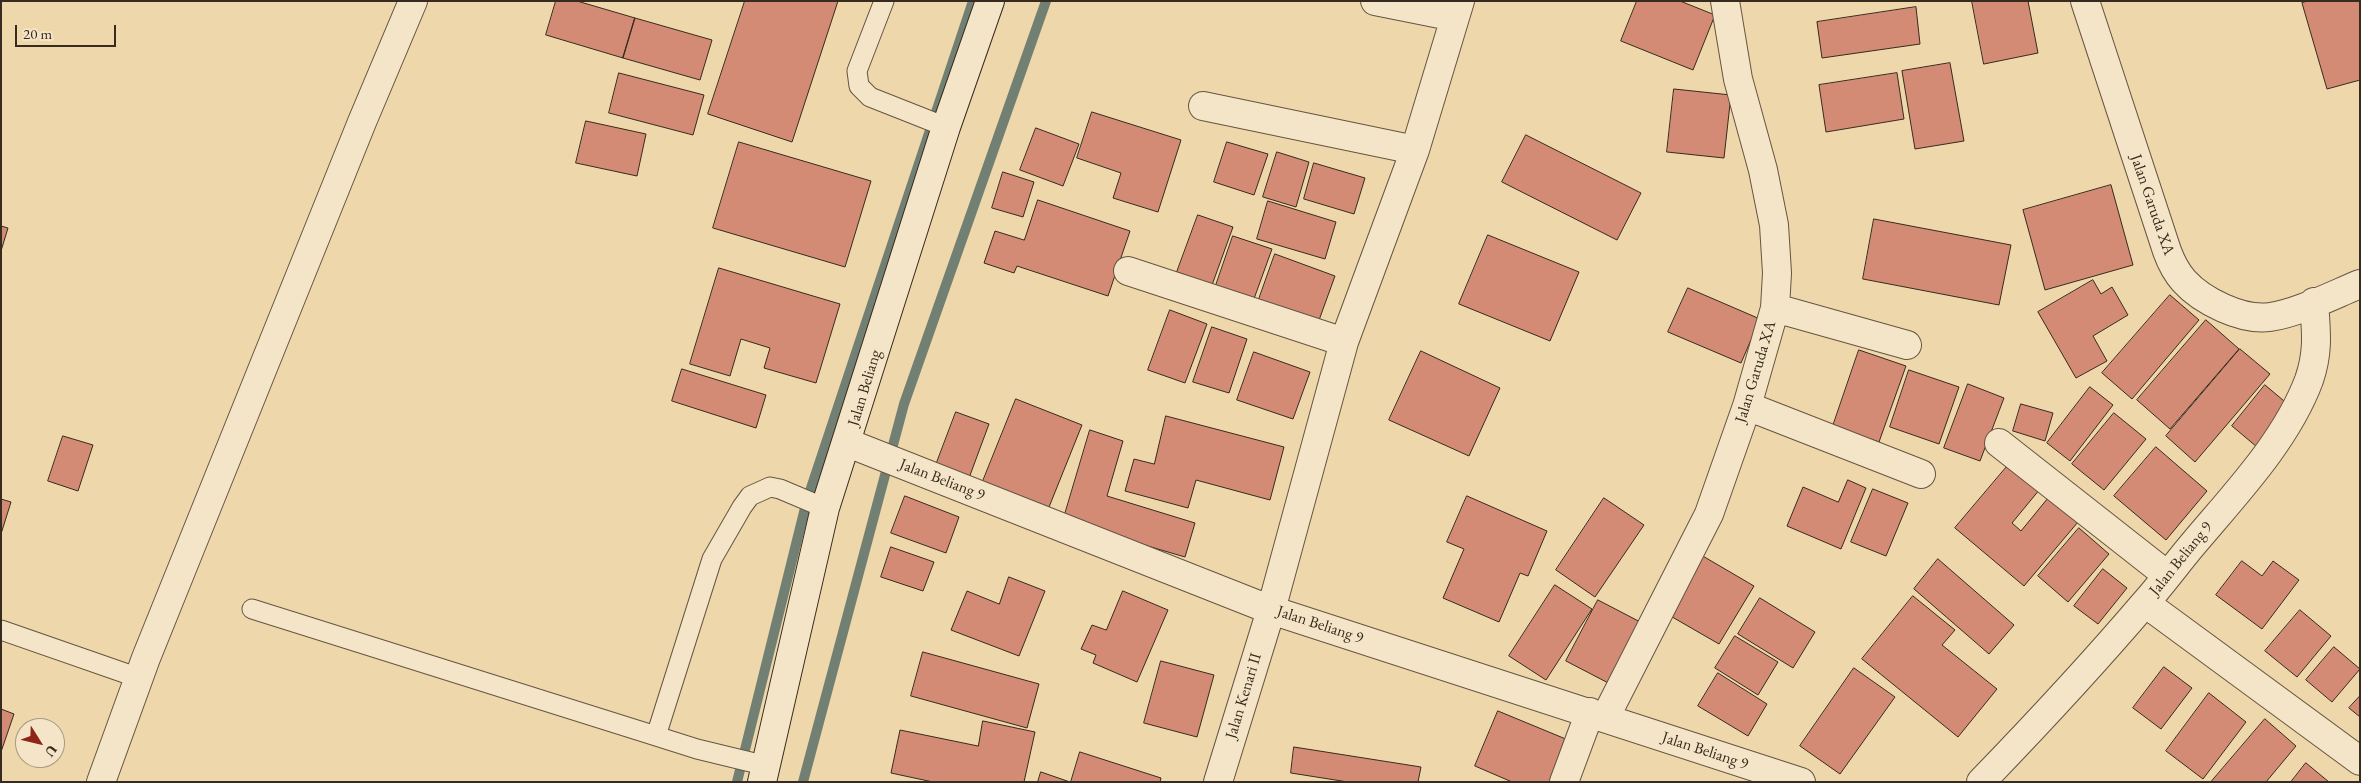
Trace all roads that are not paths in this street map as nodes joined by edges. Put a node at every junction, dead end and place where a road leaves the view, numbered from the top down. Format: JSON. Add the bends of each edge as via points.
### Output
{"nodes":[{"id":1,"x":413,"y":1,"type":"edge"},
{"id":2,"x":884,"y":1,"type":"edge"},
{"id":3,"x":990,"y":1,"type":"edge"},
{"id":4,"x":1374,"y":1,"type":"edge"},
{"id":5,"x":1725,"y":1,"type":"edge"},
{"id":6,"x":2085,"y":1,"type":"edge"},
{"id":7,"x":1457,"y":9,"type":"edge"},
{"id":8,"x":1203,"y":106,"type":"dead end"},
{"id":9,"x":946,"y":127,"type":"junction"},
{"id":10,"x":1415,"y":150,"type":"junction"},
{"id":11,"x":1128,"y":271,"type":"dead end"},
{"id":12,"x":2360,"y":284,"type":"edge"},
{"id":13,"x":2314,"y":302,"type":"junction"},
{"id":14,"x":1774,"y":308,"type":"junction"},
{"id":15,"x":1344,"y":342,"type":"junction"},
{"id":16,"x":1907,"y":345,"type":"dead end"},
{"id":17,"x":1747,"y":406,"type":"junction"},
{"id":18,"x":848,"y":443,"type":"junction"},
{"id":19,"x":1998,"y":443,"type":"dead end"},
{"id":20,"x":1921,"y":474,"type":"dead end"},
{"id":21,"x":825,"y":508,"type":"junction"},
{"id":22,"x":2167,"y":575,"type":"junction"},
{"id":23,"x":2145,"y":603,"type":"junction"},
{"id":24,"x":252,"y":609,"type":"dead end"},
{"id":25,"x":1271,"y":610,"type":"junction"},
{"id":26,"x":1,"y":630,"type":"edge"},
{"id":27,"x":139,"y":678,"type":"junction"},
{"id":28,"x":1597,"y":715,"type":"junction"},
{"id":29,"x":656,"y":736,"type":"junction"},
{"id":30,"x":2360,"y":761,"type":"edge"},
{"id":31,"x":764,"y":774,"type":"edge"},
{"id":32,"x":100,"y":782,"type":"edge"},
{"id":33,"x":1218,"y":782,"type":"edge"},
{"id":34,"x":1564,"y":782,"type":"edge"},
{"id":35,"x":1801,"y":782,"type":"edge"},
{"id":36,"x":1980,"y":782,"type":"edge"}],
"edges":[{"from":1,"to":27,"type":"street"},
{"from":2,"to":9,"type":"lane","via":[[857,72],[858,86],[870,98]]},
{"from":3,"to":9,"type":"street","name":"Jalan Beliang"},
{"from":4,"to":7,"type":"street"},
{"from":5,"to":14,"type":"street","name":"Jalan Garuda XA","via":[[1738,79],[1774,224],[1777,273]]},
{"from":6,"to":13,"type":"street","name":"Jalan Garuda XA","via":[[2166,251],[2184,282],[2219,304],[2254,317],[2283,313]]},
{"from":7,"to":10,"type":"street","name":"Jalan Kenari II"},
{"from":8,"to":10,"type":"street"},
{"from":9,"to":18,"type":"street","name":"Jalan Beliang"},
{"from":10,"to":15,"type":"street","name":"Jalan Kenari II"},
{"from":11,"to":15,"type":"street"},
{"from":12,"to":13,"type":"street","name":"Jalan Garuda XA"},
{"from":13,"to":22,"type":"street","name":"Jalan Beliang 9","via":[[2318,345],[2314,362],[2284,429],[2245,482]]},
{"from":14,"to":16,"type":"street"},
{"from":14,"to":17,"type":"street","name":"Jalan Garuda XA"},
{"from":15,"to":25,"type":"street","name":"Jalan Kenari II"},
{"from":17,"to":20,"type":"street"},
{"from":17,"to":28,"type":"street","name":"Jalan Garuda XA","via":[[1708,514]]},
{"from":18,"to":21,"type":"street","name":"Jalan Beliang"},
{"from":18,"to":25,"type":"street","name":"Jalan Beliang 9"},
{"from":19,"to":22,"type":"street"},
{"from":21,"to":29,"type":"lane","via":[[770,487],[750,496],[712,559]]},
{"from":21,"to":31,"type":"street","name":"Jalan Beliang"},
{"from":22,"to":23,"type":"street","name":"Jalan Beliang 9"},
{"from":23,"to":30,"type":"street"},
{"from":23,"to":36,"type":"street","name":"Jalan Beliang 9"},
{"from":24,"to":29,"type":"lane"},
{"from":25,"to":28,"type":"street","name":"Jalan Beliang 9"},
{"from":25,"to":33,"type":"street","name":"Jalan Kenari II"},
{"from":26,"to":27,"type":"lane"},
{"from":27,"to":32,"type":"street"},
{"from":28,"to":34,"type":"street","name":"Jalan Garuda XA"},
{"from":28,"to":35,"type":"street","name":"Jalan Beliang 9"},
{"from":29,"to":31,"type":"lane"}]}
